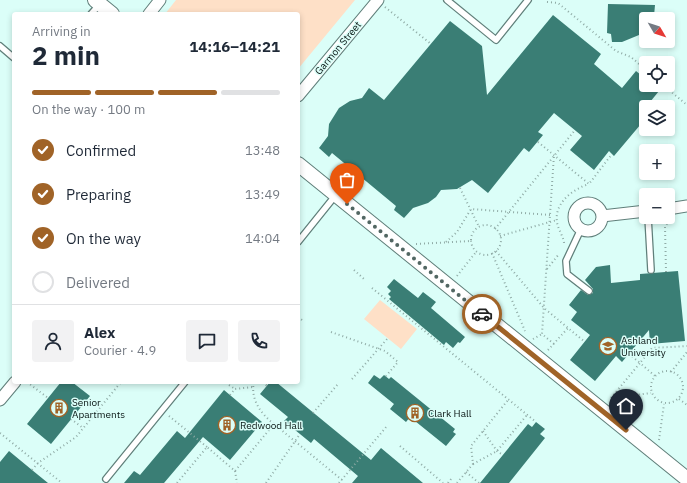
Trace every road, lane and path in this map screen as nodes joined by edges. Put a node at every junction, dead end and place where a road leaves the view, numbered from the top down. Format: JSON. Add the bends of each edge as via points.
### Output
{"nodes":[{"id":1,"x":160,"y":0,"type":"edge"},
{"id":2,"x":447,"y":0,"type":"edge"},
{"id":3,"x":528,"y":0,"type":"edge"},
{"id":4,"x":381,"y":2,"type":"edge"},
{"id":5,"x":547,"y":2,"type":"dead end"},
{"id":6,"x":95,"y":6,"type":"edge"},
{"id":7,"x":108,"y":12,"type":"edge"},
{"id":8,"x":151,"y":12,"type":"edge"},
{"id":9,"x":431,"y":44,"type":"dead end"},
{"id":10,"x":0,"y":46,"type":"edge"},
{"id":11,"x":12,"y":56,"type":"edge"},
{"id":12,"x":639,"y":64,"type":"edge"},
{"id":13,"x":671,"y":92,"type":"edge"},
{"id":14,"x":300,"y":94,"type":"edge"},
{"id":15,"x":687,"y":105,"type":"edge"},
{"id":16,"x":575,"y":130,"type":"dead end"},
{"id":17,"x":538,"y":142,"type":"dead end"},
{"id":18,"x":612,"y":154,"type":"dead end"},
{"id":19,"x":554,"y":156,"type":"junction"},
{"id":20,"x":300,"y":166,"type":"edge"},
{"id":21,"x":589,"y":184,"type":"junction"},
{"id":22,"x":460,"y":188,"type":"dead end"},
{"id":23,"x":336,"y":195,"type":"junction"},
{"id":24,"x":687,"y":206,"type":"edge"},
{"id":25,"x":470,"y":209,"type":"junction"},
{"id":26,"x":508,"y":212,"type":"junction"},
{"id":27,"x":639,"y":212,"type":"edge"},
{"id":28,"x":675,"y":212,"type":"edge"},
{"id":29,"x":550,"y":215,"type":"junction"},
{"id":30,"x":602,"y":216,"type":"junction"},
{"id":31,"x":557,"y":220,"type":"junction"},
{"id":32,"x":549,"y":222,"type":"junction"},
{"id":33,"x":648,"y":224,"type":"edge"},
{"id":34,"x":666,"y":224,"type":"edge"},
{"id":35,"x":479,"y":227,"type":"junction"},
{"id":36,"x":495,"y":229,"type":"junction"},
{"id":37,"x":581,"y":229,"type":"junction"},
{"id":38,"x":500,"y":236,"type":"junction"},
{"id":39,"x":300,"y":240,"type":"edge"},
{"id":40,"x":471,"y":241,"type":"junction"},
{"id":41,"x":446,"y":242,"type":"junction"},
{"id":42,"x":409,"y":244,"type":"dead end"},
{"id":43,"x":564,"y":245,"type":"dead end"},
{"id":44,"x":496,"y":251,"type":"junction"},
{"id":45,"x":561,"y":251,"type":"dead end"},
{"id":46,"x":476,"y":252,"type":"junction"},
{"id":47,"x":492,"y":253,"type":"junction"},
{"id":48,"x":354,"y":270,"type":"dead end"},
{"id":49,"x":546,"y":270,"type":"junction"},
{"id":50,"x":651,"y":270,"type":"dead end"},
{"id":51,"x":666,"y":272,"type":"dead end"},
{"id":52,"x":364,"y":278,"type":"dead end"},
{"id":53,"x":454,"y":280,"type":"dead end"},
{"id":54,"x":372,"y":288,"type":"dead end"},
{"id":55,"x":589,"y":291,"type":"dead end"},
{"id":56,"x":544,"y":308,"type":"junction"},
{"id":57,"x":568,"y":328,"type":"junction"},
{"id":58,"x":331,"y":332,"type":"dead end"},
{"id":59,"x":542,"y":334,"type":"junction"},
{"id":60,"x":527,"y":336,"type":"dead end"},
{"id":61,"x":388,"y":338,"type":"dead end"},
{"id":62,"x":530,"y":342,"type":"dead end"},
{"id":63,"x":585,"y":342,"type":"dead end"},
{"id":64,"x":554,"y":344,"type":"junction"},
{"id":65,"x":687,"y":346,"type":"edge"},
{"id":66,"x":378,"y":348,"type":"junction"},
{"id":67,"x":687,"y":352,"type":"edge"},
{"id":68,"x":545,"y":354,"type":"dead end"},
{"id":69,"x":629,"y":354,"type":"dead end"},
{"id":70,"x":640,"y":363,"type":"junction"},
{"id":71,"x":671,"y":372,"type":"junction"},
{"id":72,"x":386,"y":376,"type":"dead end"},
{"id":73,"x":655,"y":376,"type":"junction"},
{"id":74,"x":352,"y":379,"type":"dead end"},
{"id":75,"x":13,"y":384,"type":"edge"},
{"id":76,"x":30,"y":384,"type":"edge"},
{"id":77,"x":119,"y":384,"type":"edge"},
{"id":78,"x":183,"y":384,"type":"edge"},
{"id":79,"x":254,"y":384,"type":"edge"},
{"id":80,"x":338,"y":384,"type":"dead end"},
{"id":81,"x":229,"y":385,"type":"dead end"},
{"id":82,"x":253,"y":387,"type":"junction"},
{"id":83,"x":234,"y":389,"type":"junction"},
{"id":84,"x":651,"y":393,"type":"junction"},
{"id":85,"x":230,"y":395,"type":"dead end"},
{"id":86,"x":48,"y":398,"type":"dead end"},
{"id":87,"x":679,"y":398,"type":"junction"},
{"id":88,"x":0,"y":400,"type":"edge"},
{"id":89,"x":508,"y":400,"type":"junction"},
{"id":90,"x":664,"y":404,"type":"junction"},
{"id":91,"x":687,"y":405,"type":"edge"},
{"id":92,"x":162,"y":410,"type":"junction"},
{"id":93,"x":313,"y":412,"type":"dead end"},
{"id":94,"x":526,"y":415,"type":"junction"},
{"id":95,"x":71,"y":419,"type":"dead end"},
{"id":96,"x":536,"y":422,"type":"dead end"},
{"id":97,"x":274,"y":424,"type":"junction"},
{"id":98,"x":387,"y":426,"type":"dead end"},
{"id":99,"x":83,"y":428,"type":"junction"},
{"id":100,"x":483,"y":431,"type":"junction"},
{"id":101,"x":0,"y":433,"type":"edge"},
{"id":102,"x":300,"y":434,"type":"dead end"},
{"id":103,"x":294,"y":441,"type":"junction"},
{"id":104,"x":400,"y":446,"type":"dead end"},
{"id":105,"x":207,"y":447,"type":"junction"},
{"id":106,"x":659,"y":447,"type":"dead end"},
{"id":107,"x":497,"y":451,"type":"junction"},
{"id":108,"x":503,"y":455,"type":"dead end"},
{"id":109,"x":38,"y":463,"type":"junction"},
{"id":110,"x":473,"y":464,"type":"junction"},
{"id":111,"x":32,"y":470,"type":"dead end"},
{"id":112,"x":235,"y":471,"type":"junction"},
{"id":113,"x":466,"y":472,"type":"junction"},
{"id":114,"x":106,"y":479,"type":"dead end"},
{"id":115,"x":451,"y":479,"type":"dead end"},
{"id":116,"x":342,"y":480,"type":"junction"},
{"id":117,"x":687,"y":480,"type":"edge"},
{"id":118,"x":62,"y":483,"type":"edge"},
{"id":119,"x":177,"y":483,"type":"edge"},
{"id":120,"x":237,"y":483,"type":"edge"},
{"id":121,"x":266,"y":483,"type":"edge"},
{"id":122,"x":339,"y":483,"type":"edge"},
{"id":123,"x":443,"y":483,"type":"edge"},
{"id":124,"x":448,"y":483,"type":"edge"},
{"id":125,"x":457,"y":483,"type":"edge"},
{"id":126,"x":479,"y":483,"type":"edge"}],
"edges":[{"from":1,"to":8,"type":"street"},
{"from":2,"to":3,"type":"lane","via":[[496,40]]},
{"from":4,"to":9,"type":"path"},
{"from":4,"to":14,"type":"street","name":"Garmon Street"},
{"from":5,"to":12,"type":"path","via":[[558,3],[616,51],[631,57]]},
{"from":6,"to":7,"type":"street"},
{"from":10,"to":11,"type":"lane"},
{"from":13,"to":15,"type":"path"},
{"from":16,"to":19,"type":"path"},
{"from":17,"to":19,"type":"path"},
{"from":18,"to":21,"type":"path"},
{"from":19,"to":21,"type":"path"},
{"from":19,"to":26,"type":"path"},
{"from":19,"to":29,"type":"path"},
{"from":20,"to":23,"type":"street"},
{"from":21,"to":31,"type":"path","via":[[572,191],[565,198]]},
{"from":22,"to":25,"type":"path"},
{"from":23,"to":39,"type":"lane"},
{"from":23,"to":117,"type":"street"},
{"from":24,"to":28,"type":"street"},
{"from":25,"to":26,"type":"path"},
{"from":25,"to":35,"type":"path"},
{"from":25,"to":41,"type":"path","via":[[456,232]]},
{"from":26,"to":29,"type":"path"},
{"from":26,"to":36,"type":"path"},
{"from":27,"to":30,"type":"street"},
{"from":29,"to":32,"type":"path"},
{"from":30,"to":37,"type":"street","via":[[601,223],[594,230]]},
{"from":30,"to":37,"type":"street","via":[[600,209],[593,203],[580,205],[574,217]]},
{"from":31,"to":32,"type":"path"},
{"from":31,"to":43,"type":"path"},
{"from":32,"to":38,"type":"path"},
{"from":32,"to":49,"type":"path"},
{"from":33,"to":50,"type":"lane"},
{"from":34,"to":51,"type":"path"},
{"from":35,"to":36,"type":"path","via":[[489,226]]},
{"from":35,"to":40,"type":"path","via":[[472,234]]},
{"from":36,"to":38,"type":"path"},
{"from":37,"to":55,"type":"lane","via":[[566,261],[568,274]]},
{"from":38,"to":44,"type":"path","via":[[500,246]]},
{"from":40,"to":41,"type":"path"},
{"from":40,"to":46,"type":"path"},
{"from":41,"to":42,"type":"path"},
{"from":44,"to":47,"type":"path"},
{"from":44,"to":56,"type":"path"},
{"from":45,"to":49,"type":"path"},
{"from":46,"to":47,"type":"path","via":[[485,255]]},
{"from":46,"to":53,"type":"path"},
{"from":47,"to":60,"type":"path"},
{"from":48,"to":52,"type":"path"},
{"from":49,"to":56,"type":"path"},
{"from":54,"to":89,"type":"path"},
{"from":56,"to":57,"type":"path"},
{"from":56,"to":59,"type":"path"},
{"from":57,"to":63,"type":"path"},
{"from":57,"to":64,"type":"path"},
{"from":58,"to":66,"type":"path"},
{"from":59,"to":62,"type":"path"},
{"from":59,"to":64,"type":"path"},
{"from":61,"to":66,"type":"path"},
{"from":64,"to":68,"type":"path"},
{"from":65,"to":70,"type":"path","via":[[652,348]]},
{"from":66,"to":72,"type":"path","via":[[398,362]]},
{"from":66,"to":74,"type":"path"},
{"from":67,"to":71,"type":"path"},
{"from":69,"to":70,"type":"path"},
{"from":70,"to":73,"type":"path"},
{"from":70,"to":84,"type":"path","via":[[611,398]]},
{"from":71,"to":73,"type":"path","via":[[666,371]]},
{"from":71,"to":87,"type":"path","via":[[677,374],[683,383],[684,388]]},
{"from":73,"to":84,"type":"path","via":[[651,384]]},
{"from":75,"to":88,"type":"street"},
{"from":76,"to":86,"type":"path"},
{"from":77,"to":99,"type":"path"},
{"from":78,"to":92,"type":"lane"},
{"from":79,"to":82,"type":"path"},
{"from":80,"to":93,"type":"path"},
{"from":81,"to":83,"type":"path"},
{"from":82,"to":83,"type":"path"},
{"from":82,"to":97,"type":"path","via":[[263,414]]},
{"from":83,"to":85,"type":"path"},
{"from":84,"to":90,"type":"path","via":[[656,400]]},
{"from":87,"to":90,"type":"path","via":[[670,404]]},
{"from":87,"to":91,"type":"path"},
{"from":89,"to":94,"type":"path"},
{"from":89,"to":100,"type":"path"},
{"from":90,"to":106,"type":"path"},
{"from":92,"to":105,"type":"path"},
{"from":92,"to":114,"type":"lane"},
{"from":94,"to":96,"type":"path"},
{"from":94,"to":107,"type":"path"},
{"from":95,"to":99,"type":"path"},
{"from":97,"to":103,"type":"path"},
{"from":97,"to":112,"type":"path"},
{"from":98,"to":116,"type":"path"},
{"from":99,"to":109,"type":"path","via":[[76,437]]},
{"from":100,"to":107,"type":"path"},
{"from":100,"to":110,"type":"path","via":[[471,446]]},
{"from":101,"to":109,"type":"path"},
{"from":102,"to":103,"type":"path"},
{"from":103,"to":116,"type":"path"},
{"from":103,"to":121,"type":"path"},
{"from":104,"to":123,"type":"path"},
{"from":105,"to":112,"type":"path"},
{"from":105,"to":119,"type":"path"},
{"from":107,"to":108,"type":"path"},
{"from":107,"to":110,"type":"path"},
{"from":109,"to":111,"type":"path"},
{"from":109,"to":118,"type":"path"},
{"from":110,"to":113,"type":"path"},
{"from":112,"to":120,"type":"path"},
{"from":113,"to":125,"type":"path"},
{"from":113,"to":126,"type":"path"},
{"from":115,"to":124,"type":"path"},
{"from":116,"to":122,"type":"path"}]}
